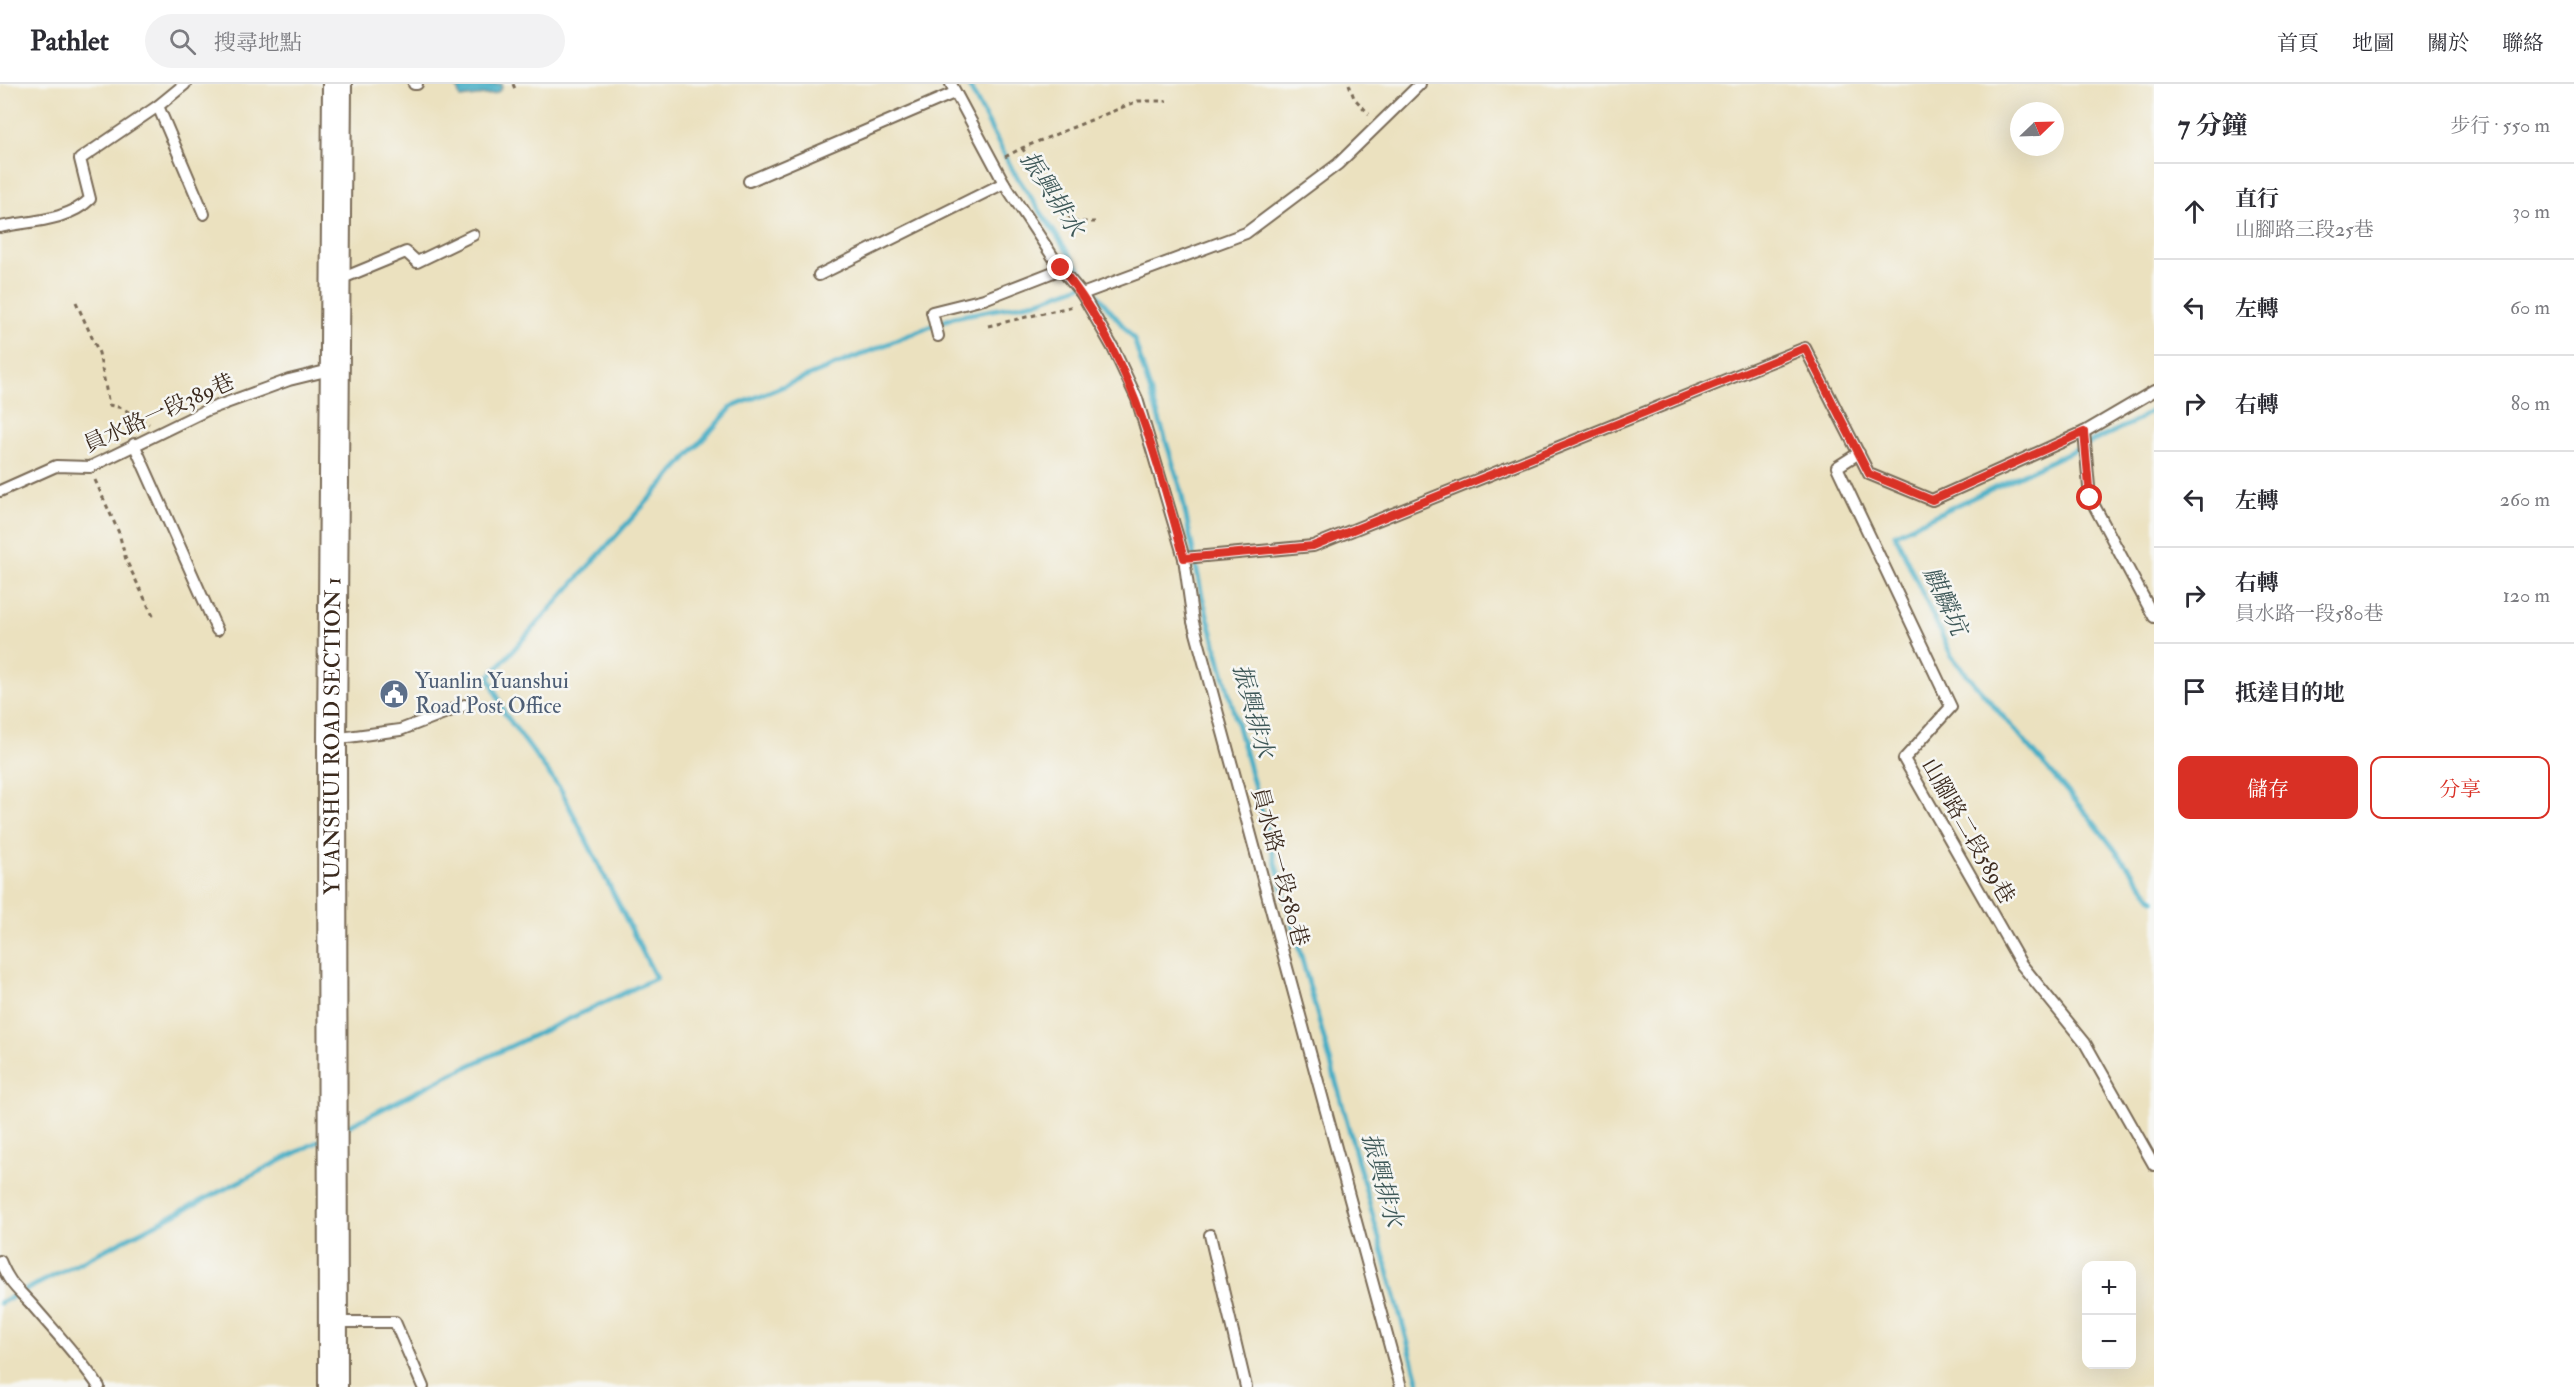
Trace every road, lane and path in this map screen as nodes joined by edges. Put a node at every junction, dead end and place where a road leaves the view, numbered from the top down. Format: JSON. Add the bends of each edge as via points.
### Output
{"nodes":[{"id":1,"x":185,"y":84,"type":"edge"},
{"id":2,"x":337,"y":84,"type":"edge"},
{"id":3,"x":513,"y":84,"type":"edge"},
{"id":4,"x":1349,"y":84,"type":"edge"},
{"id":5,"x":1420,"y":84,"type":"edge"},
{"id":6,"x":953,"y":88,"type":"edge"},
{"id":7,"x":515,"y":89,"type":"dead end"},
{"id":8,"x":1167,"y":101,"type":"dead end"},
{"id":9,"x":158,"y":106,"type":"junction"},
{"id":10,"x":1379,"y":124,"type":"junction"},
{"id":11,"x":1022,"y":148,"type":"junction"},
{"id":12,"x":993,"y":164,"type":"junction"},
{"id":13,"x":749,"y":181,"type":"dead end"},
{"id":14,"x":1004,"y":183,"type":"junction"},
{"id":15,"x":204,"y":214,"type":"dead end"},
{"id":16,"x":1095,"y":222,"type":"dead end"},
{"id":17,"x":0,"y":227,"type":"edge"},
{"id":18,"x":473,"y":235,"type":"dead end"},
{"id":19,"x":1061,"y":268,"type":"junction"},
{"id":20,"x":819,"y":274,"type":"dead end"},
{"id":21,"x":335,"y":281,"type":"junction"},
{"id":22,"x":1085,"y":299,"type":"junction"},
{"id":23,"x":76,"y":302,"type":"dead end"},
{"id":24,"x":988,"y":326,"type":"dead end"},
{"id":25,"x":938,"y":336,"type":"dead end"},
{"id":26,"x":335,"y":368,"type":"junction"},
{"id":27,"x":2154,"y":391,"type":"edge"},
{"id":28,"x":162,"y":431,"type":"junction"},
{"id":29,"x":2084,"y":432,"type":"junction"},
{"id":30,"x":134,"y":444,"type":"junction"},
{"id":31,"x":1859,"y":453,"type":"junction"},
{"id":32,"x":90,"y":467,"type":"junction"},
{"id":33,"x":0,"y":491,"type":"edge"},
{"id":34,"x":1184,"y":558,"type":"junction"},
{"id":35,"x":2154,"y":617,"type":"edge"},
{"id":36,"x":155,"y":620,"type":"dead end"},
{"id":37,"x":217,"y":630,"type":"dead end"},
{"id":38,"x":465,"y":705,"type":"dead end"},
{"id":39,"x":332,"y":739,"type":"junction"},
{"id":40,"x":2154,"y":1165,"type":"edge"},
{"id":41,"x":1210,"y":1235,"type":"dead end"},
{"id":42,"x":0,"y":1261,"type":"edge"},
{"id":43,"x":333,"y":1322,"type":"junction"},
{"id":44,"x":99,"y":1387,"type":"edge"},
{"id":45,"x":333,"y":1387,"type":"edge"},
{"id":46,"x":423,"y":1387,"type":"edge"},
{"id":47,"x":1246,"y":1387,"type":"edge"},
{"id":48,"x":1401,"y":1387,"type":"edge"}],
"edges":[{"from":1,"to":9,"type":"lane"},
{"from":2,"to":21,"type":"street","name":"YUANSHUI ROAD SECTION 1"},
{"from":3,"to":7,"type":"path"},
{"from":4,"to":10,"type":"path","via":[[1354,98]]},
{"from":5,"to":10,"type":"lane"},
{"from":6,"to":12,"type":"lane","name":"員水路一段580巷"},
{"from":6,"to":13,"type":"lane"},
{"from":8,"to":11,"type":"path","via":[[1138,101]]},
{"from":9,"to":15,"type":"lane"},
{"from":9,"to":17,"type":"lane","via":[[80,159],[90,199],[83,206],[59,216]]},
{"from":10,"to":22,"type":"lane","via":[[1338,164],[1246,233]]},
{"from":11,"to":12,"type":"path"},
{"from":11,"to":16,"type":"path","via":[[1073,222]]},
{"from":12,"to":14,"type":"lane","name":"員水路一段580巷"},
{"from":14,"to":19,"type":"lane","name":"員水路一段580巷"},
{"from":14,"to":20,"type":"lane"},
{"from":18,"to":21,"type":"lane","via":[[417,262],[406,252]]},
{"from":19,"to":22,"type":"lane","name":"員水路一段580巷"},
{"from":19,"to":25,"type":"lane","via":[[984,299],[932,312]]},
{"from":21,"to":26,"type":"street","name":"YUANSHUI ROAD SECTION 1"},
{"from":22,"to":24,"type":"path"},
{"from":22,"to":34,"type":"lane","name":"員水路一段580巷","via":[[1137,399]]},
{"from":23,"to":28,"type":"path","via":[[99,353],[109,405],[122,408]]},
{"from":26,"to":28,"type":"lane","name":"員水路一段389巷","via":[[289,380]]},
{"from":26,"to":39,"type":"street","name":"YUANSHUI ROAD SECTION 1"},
{"from":27,"to":29,"type":"lane"},
{"from":28,"to":30,"type":"lane","name":"員水路一段389巷"},
{"from":29,"to":31,"type":"lane","via":[[1932,500],[1869,474]]},
{"from":29,"to":35,"type":"lane","via":[[2090,498]]},
{"from":30,"to":32,"type":"lane","name":"員水路一段389巷"},
{"from":30,"to":37,"type":"lane"},
{"from":31,"to":34,"type":"lane","via":[[1805,348],[1313,546]]},
{"from":31,"to":40,"type":"lane","name":"山腳路二段589巷","via":[[1837,467],[1951,707],[1904,759],[2021,964],[2085,1043]]},
{"from":32,"to":33,"type":"lane","name":"員水路一段389巷","via":[[56,466]]},
{"from":32,"to":36,"type":"path","via":[[119,533],[126,560]]},
{"from":34,"to":48,"type":"lane","name":"員水路一段580巷","via":[[1193,622]]},
{"from":38,"to":39,"type":"lane","via":[[400,730]]},
{"from":39,"to":43,"type":"street","name":"YUANSHUI ROAD SECTION 1"},
{"from":41,"to":47,"type":"lane"},
{"from":42,"to":44,"type":"lane","via":[[9,1281]]},
{"from":43,"to":45,"type":"street","name":"YUANSHUI ROAD SECTION 1"},
{"from":43,"to":46,"type":"lane","via":[[394,1322]]}]}
